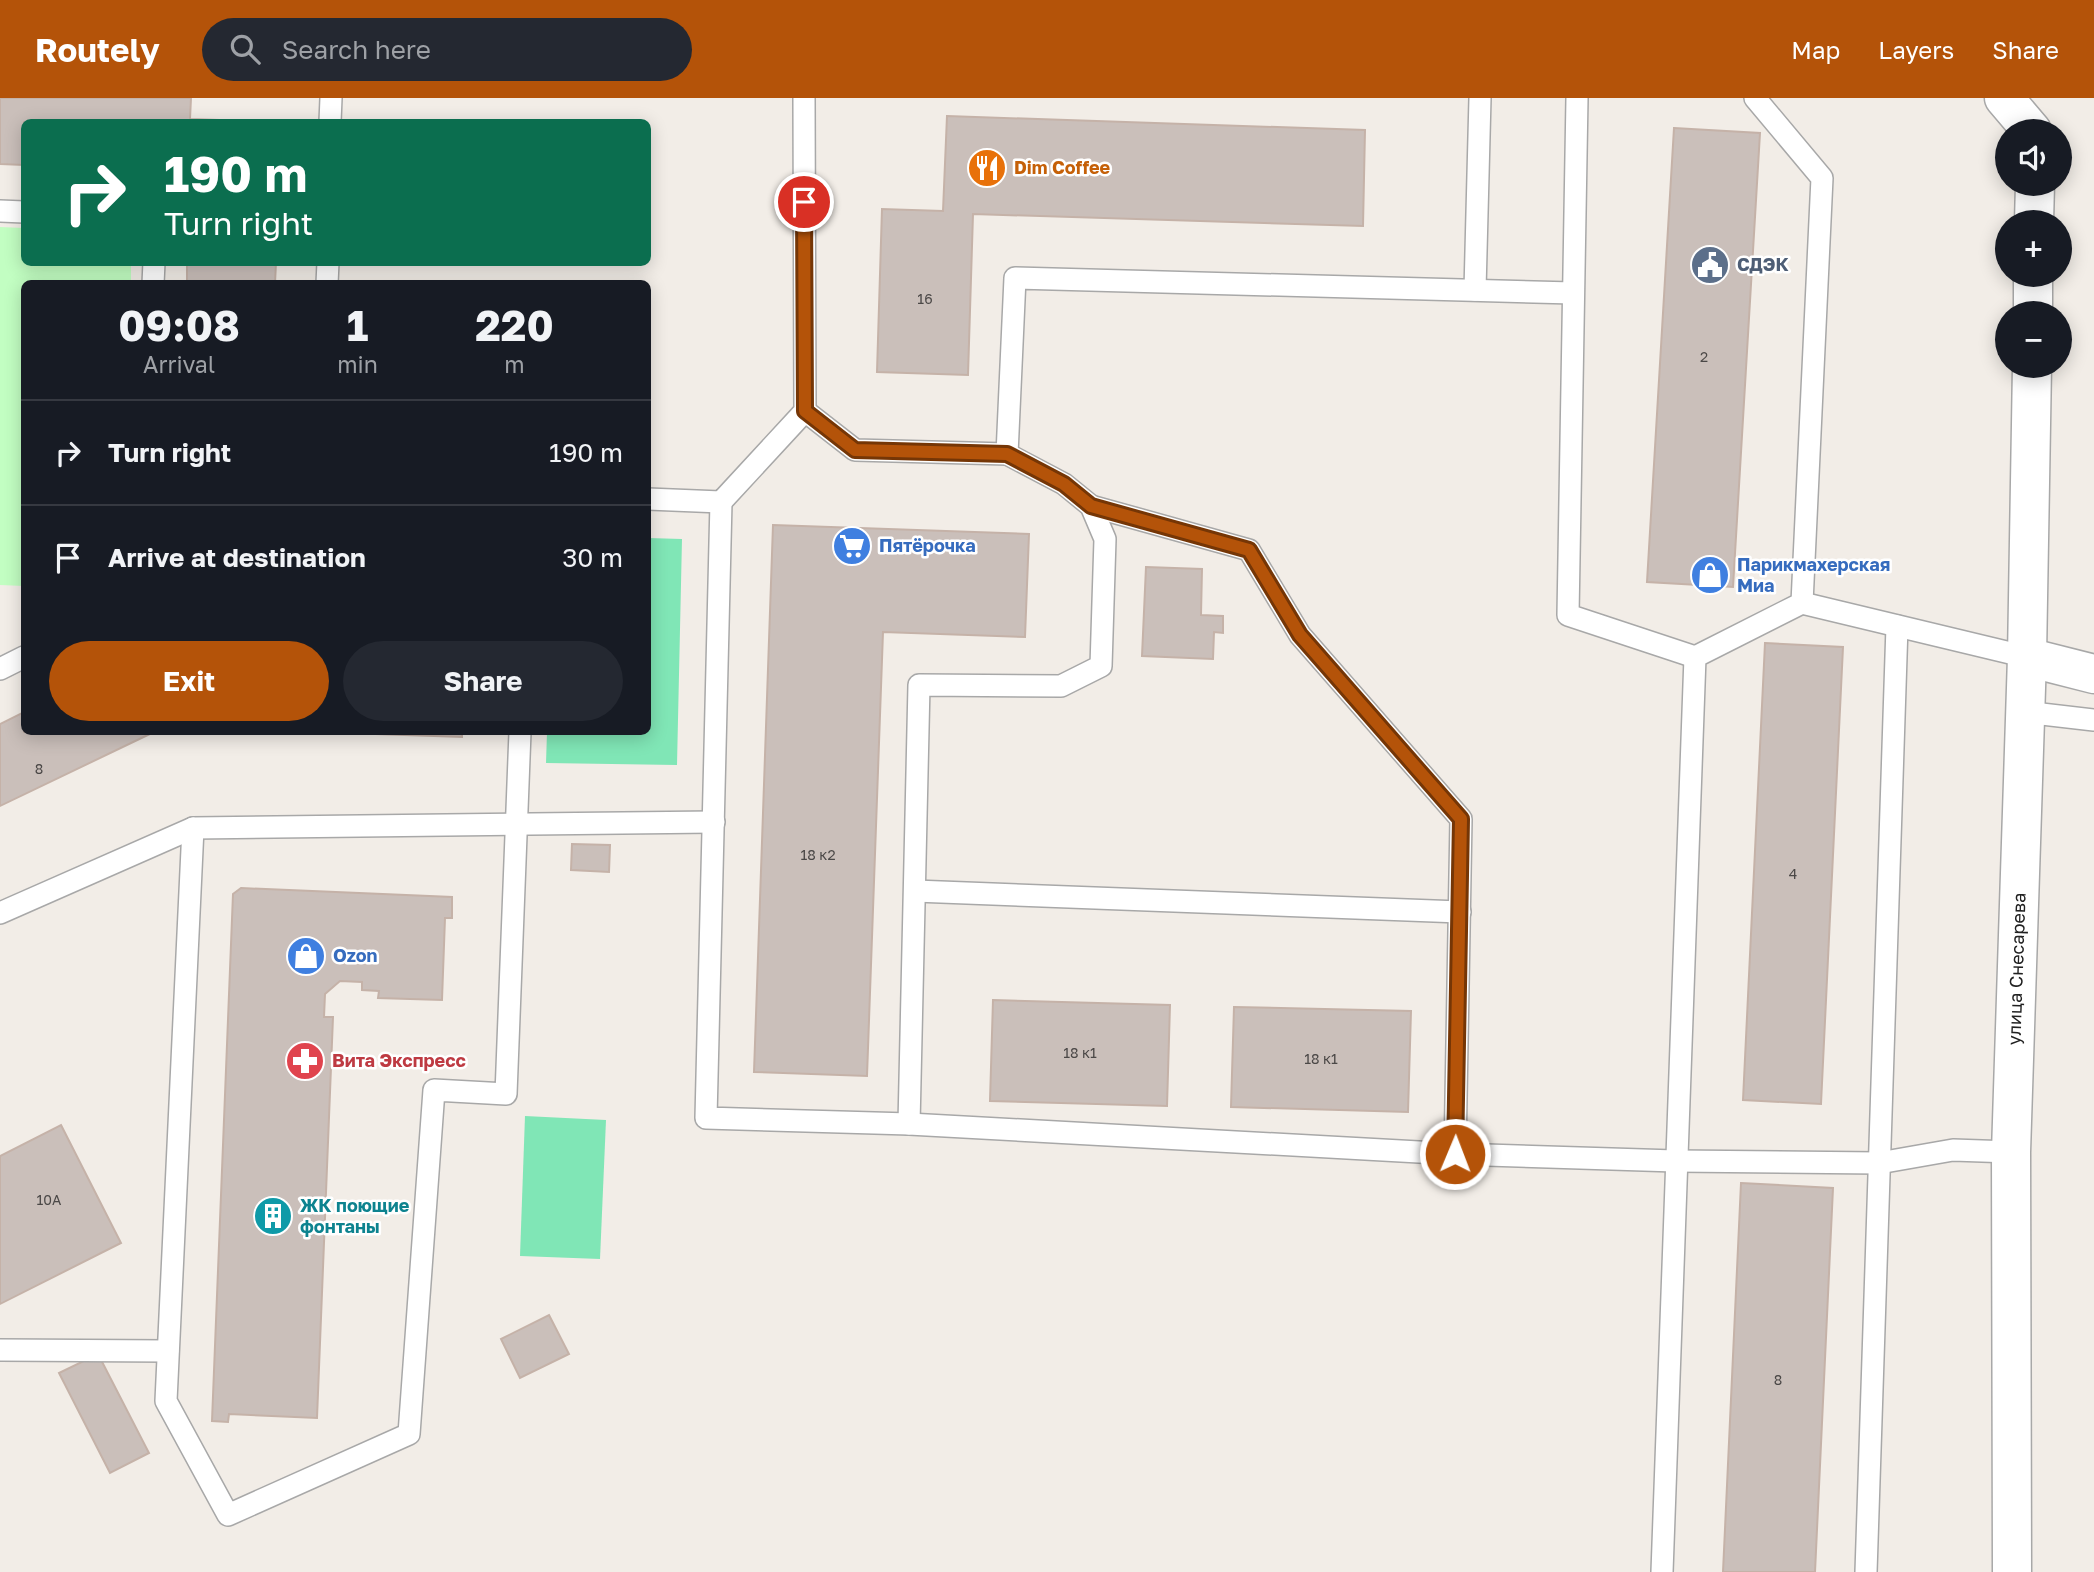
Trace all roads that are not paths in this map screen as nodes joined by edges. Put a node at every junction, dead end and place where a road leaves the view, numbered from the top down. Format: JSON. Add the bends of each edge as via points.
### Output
{"nodes":[{"id":1,"x":331,"y":98,"type":"edge"},
{"id":2,"x":804,"y":98,"type":"edge"},
{"id":3,"x":1480,"y":98,"type":"edge"},
{"id":4,"x":1577,"y":98,"type":"edge"},
{"id":5,"x":1755,"y":98,"type":"edge"},
{"id":6,"x":2004,"y":98,"type":"edge"},
{"id":7,"x":330,"y":119,"type":"edge"},
{"id":8,"x":2022,"y":119,"type":"edge"},
{"id":9,"x":0,"y":211,"type":"edge"},
{"id":10,"x":21,"y":212,"type":"edge"},
{"id":11,"x":1475,"y":290,"type":"junction"},
{"id":12,"x":1573,"y":293,"type":"junction"},
{"id":13,"x":2032,"y":378,"type":"edge"},
{"id":14,"x":805,"y":411,"type":"junction"},
{"id":15,"x":1007,"y":454,"type":"junction"},
{"id":16,"x":651,"y":499,"type":"edge"},
{"id":17,"x":721,"y":502,"type":"junction"},
{"id":18,"x":1091,"y":506,"type":"junction"},
{"id":19,"x":1802,"y":603,"type":"junction"},
{"id":20,"x":1897,"y":625,"type":"junction"},
{"id":21,"x":1695,"y":657,"type":"junction"},
{"id":22,"x":2027,"y":657,"type":"junction"},
{"id":23,"x":21,"y":658,"type":"edge"},
{"id":24,"x":0,"y":669,"type":"edge"},
{"id":25,"x":2094,"y":674,"type":"edge"},
{"id":26,"x":2025,"y":712,"type":"junction"},
{"id":27,"x":2094,"y":720,"type":"edge"},
{"id":28,"x":520,"y":735,"type":"edge"},
{"id":29,"x":714,"y":822,"type":"junction"},
{"id":30,"x":518,"y":826,"type":"junction"},
{"id":31,"x":193,"y":828,"type":"junction"},
{"id":32,"x":915,"y":891,"type":"junction"},
{"id":33,"x":1460,"y":912,"type":"junction"},
{"id":34,"x":0,"y":913,"type":"edge"},
{"id":35,"x":909,"y":1124,"type":"junction"},
{"id":36,"x":2011,"y":1152,"type":"junction"},
{"id":37,"x":1455,"y":1154,"type":"junction"},
{"id":38,"x":1675,"y":1160,"type":"junction"},
{"id":39,"x":1879,"y":1163,"type":"junction"},
{"id":40,"x":0,"y":1350,"type":"edge"},
{"id":41,"x":168,"y":1351,"type":"junction"},
{"id":42,"x":1662,"y":1572,"type":"edge"},
{"id":43,"x":1866,"y":1572,"type":"edge"},
{"id":44,"x":2012,"y":1572,"type":"edge"}],
"edges":[{"from":1,"to":7,"type":"lane"},
{"from":2,"to":14,"type":"lane"},
{"from":3,"to":11,"type":"lane"},
{"from":4,"to":12,"type":"lane"},
{"from":5,"to":19,"type":"lane","via":[[1822,178]]},
{"from":6,"to":8,"type":"street"},
{"from":9,"to":10,"type":"lane"},
{"from":11,"to":12,"type":"lane"},
{"from":11,"to":15,"type":"lane","via":[[1015,278]]},
{"from":12,"to":21,"type":"lane","via":[[1568,615]]},
{"from":13,"to":22,"type":"street","name":"улица Снесарева"},
{"from":14,"to":15,"type":"lane","via":[[855,450]]},
{"from":14,"to":17,"type":"lane"},
{"from":15,"to":18,"type":"lane","via":[[1064,484]]},
{"from":16,"to":17,"type":"lane"},
{"from":17,"to":29,"type":"lane"},
{"from":18,"to":32,"type":"lane","via":[[1105,539],[1101,666],[1061,686],[919,685]]},
{"from":18,"to":33,"type":"lane","via":[[1249,550],[1300,635],[1461,819]]},
{"from":19,"to":20,"type":"lane"},
{"from":19,"to":21,"type":"lane"},
{"from":20,"to":22,"type":"lane"},
{"from":20,"to":39,"type":"lane"},
{"from":21,"to":38,"type":"lane"},
{"from":22,"to":25,"type":"street"},
{"from":22,"to":26,"type":"street","name":"улица Снесарева"},
{"from":23,"to":24,"type":"lane"},
{"from":26,"to":27,"type":"lane"},
{"from":26,"to":36,"type":"street","name":"улица Снесарева"},
{"from":28,"to":30,"type":"lane"},
{"from":29,"to":30,"type":"lane"},
{"from":29,"to":35,"type":"lane","via":[[706,1118]]},
{"from":30,"to":31,"type":"lane"},
{"from":30,"to":41,"type":"lane","via":[[506,1094],[434,1090],[409,1434],[228,1516],[166,1401]]},
{"from":31,"to":34,"type":"lane"},
{"from":31,"to":41,"type":"lane"},
{"from":32,"to":33,"type":"lane"},
{"from":32,"to":35,"type":"lane"},
{"from":33,"to":37,"type":"lane"},
{"from":35,"to":37,"type":"lane"},
{"from":36,"to":39,"type":"lane","via":[[1954,1150]]},
{"from":36,"to":44,"type":"street","name":"улица Снесарева"},
{"from":37,"to":38,"type":"lane"},
{"from":38,"to":39,"type":"lane"},
{"from":38,"to":42,"type":"lane"},
{"from":39,"to":43,"type":"lane"},
{"from":40,"to":41,"type":"lane"}]}
